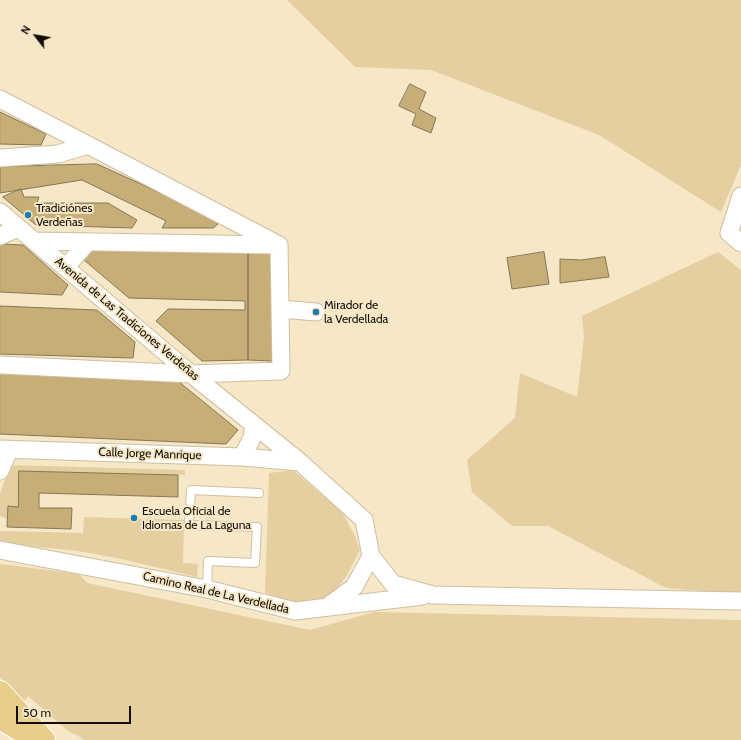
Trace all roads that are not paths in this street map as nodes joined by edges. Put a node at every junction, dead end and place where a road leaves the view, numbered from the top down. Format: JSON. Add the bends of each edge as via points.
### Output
{"nodes":[{"id":1,"x":0,"y":99,"type":"edge"},
{"id":2,"x":88,"y":145,"type":"junction"},
{"id":3,"x":0,"y":158,"type":"edge"},
{"id":4,"x":741,"y":196,"type":"edge"},
{"id":5,"x":0,"y":212,"type":"edge"},
{"id":6,"x":18,"y":228,"type":"junction"},
{"id":7,"x":0,"y":236,"type":"edge"},
{"id":8,"x":735,"y":238,"type":"edge"},
{"id":9,"x":35,"y":241,"type":"junction"},
{"id":10,"x":88,"y":242,"type":"junction"},
{"id":11,"x":279,"y":245,"type":"junction"},
{"id":12,"x":66,"y":267,"type":"junction"},
{"id":13,"x":280,"y":309,"type":"junction"},
{"id":14,"x":316,"y":312,"type":"dead end"},
{"id":15,"x":0,"y":365,"type":"edge"},
{"id":16,"x":191,"y":374,"type":"junction"},
{"id":17,"x":254,"y":425,"type":"junction"},
{"id":18,"x":4,"y":449,"type":"edge"},
{"id":19,"x":242,"y":457,"type":"junction"},
{"id":20,"x":300,"y":462,"type":"junction"},
{"id":21,"x":0,"y":471,"type":"edge"},
{"id":22,"x":259,"y":493,"type":"dead end"},
{"id":23,"x":0,"y":550,"type":"edge"},
{"id":24,"x":371,"y":556,"type":"junction"},
{"id":25,"x":207,"y":589,"type":"junction"},
{"id":26,"x":433,"y":595,"type":"junction"},
{"id":27,"x":741,"y":601,"type":"edge"},
{"id":28,"x":326,"y":608,"type":"junction"},
{"id":29,"x":0,"y":692,"type":"edge"},
{"id":30,"x":0,"y":718,"type":"edge"},
{"id":31,"x":38,"y":740,"type":"edge"},
{"id":32,"x":44,"y":740,"type":"edge"}],
"edges":[{"from":1,"to":2,"type":"street"},
{"from":2,"to":3,"type":"street","via":[[58,154]]},
{"from":2,"to":11,"type":"street"},
{"from":4,"to":8,"type":"street"},
{"from":5,"to":6,"type":"street","name":"Avenida de Las Tradiciones Verdeñas"},
{"from":6,"to":7,"type":"street"},
{"from":6,"to":9,"type":"street","name":"Avenida de Las Tradiciones Verdeñas"},
{"from":9,"to":10,"type":"street"},
{"from":9,"to":12,"type":"street","name":"Avenida de Las Tradiciones Verdeñas"},
{"from":10,"to":11,"type":"street"},
{"from":10,"to":12,"type":"street"},
{"from":11,"to":13,"type":"street"},
{"from":12,"to":16,"type":"street","name":"Avenida de Las Tradiciones Verdeñas"},
{"from":13,"to":14,"type":"street"},
{"from":13,"to":16,"type":"street","via":[[281,371]]},
{"from":15,"to":16,"type":"street"},
{"from":16,"to":17,"type":"street","name":"Avenida de Las Tradiciones Verdeñas"},
{"from":17,"to":19,"type":"street","via":[[252,438]]},
{"from":17,"to":20,"type":"street","name":"Avenida de Las Tradiciones Verdeñas"},
{"from":18,"to":19,"type":"street","name":"Calle Jorge Manrique"},
{"from":18,"to":21,"type":"street"},
{"from":19,"to":20,"type":"street","name":"Calle Jorge Manrique"},
{"from":20,"to":24,"type":"street","name":"Avenida de Las Tradiciones Verdeñas","via":[[364,520]]},
{"from":22,"to":25,"type":"lane","via":[[191,490],[189,525],[257,527],[255,563],[208,561]]},
{"from":23,"to":25,"type":"street","name":"Camino Real de La Verdellada"},
{"from":24,"to":26,"type":"street","via":[[393,584]]},
{"from":24,"to":28,"type":"street","via":[[354,587]]},
{"from":25,"to":28,"type":"street","name":"Camino Real de La Verdellada","via":[[295,611]]},
{"from":26,"to":27,"type":"street"},
{"from":26,"to":28,"type":"street","name":"Camino Real de La Verdellada"},
{"from":29,"to":32,"type":"main road"},
{"from":30,"to":31,"type":"main road"}]}
